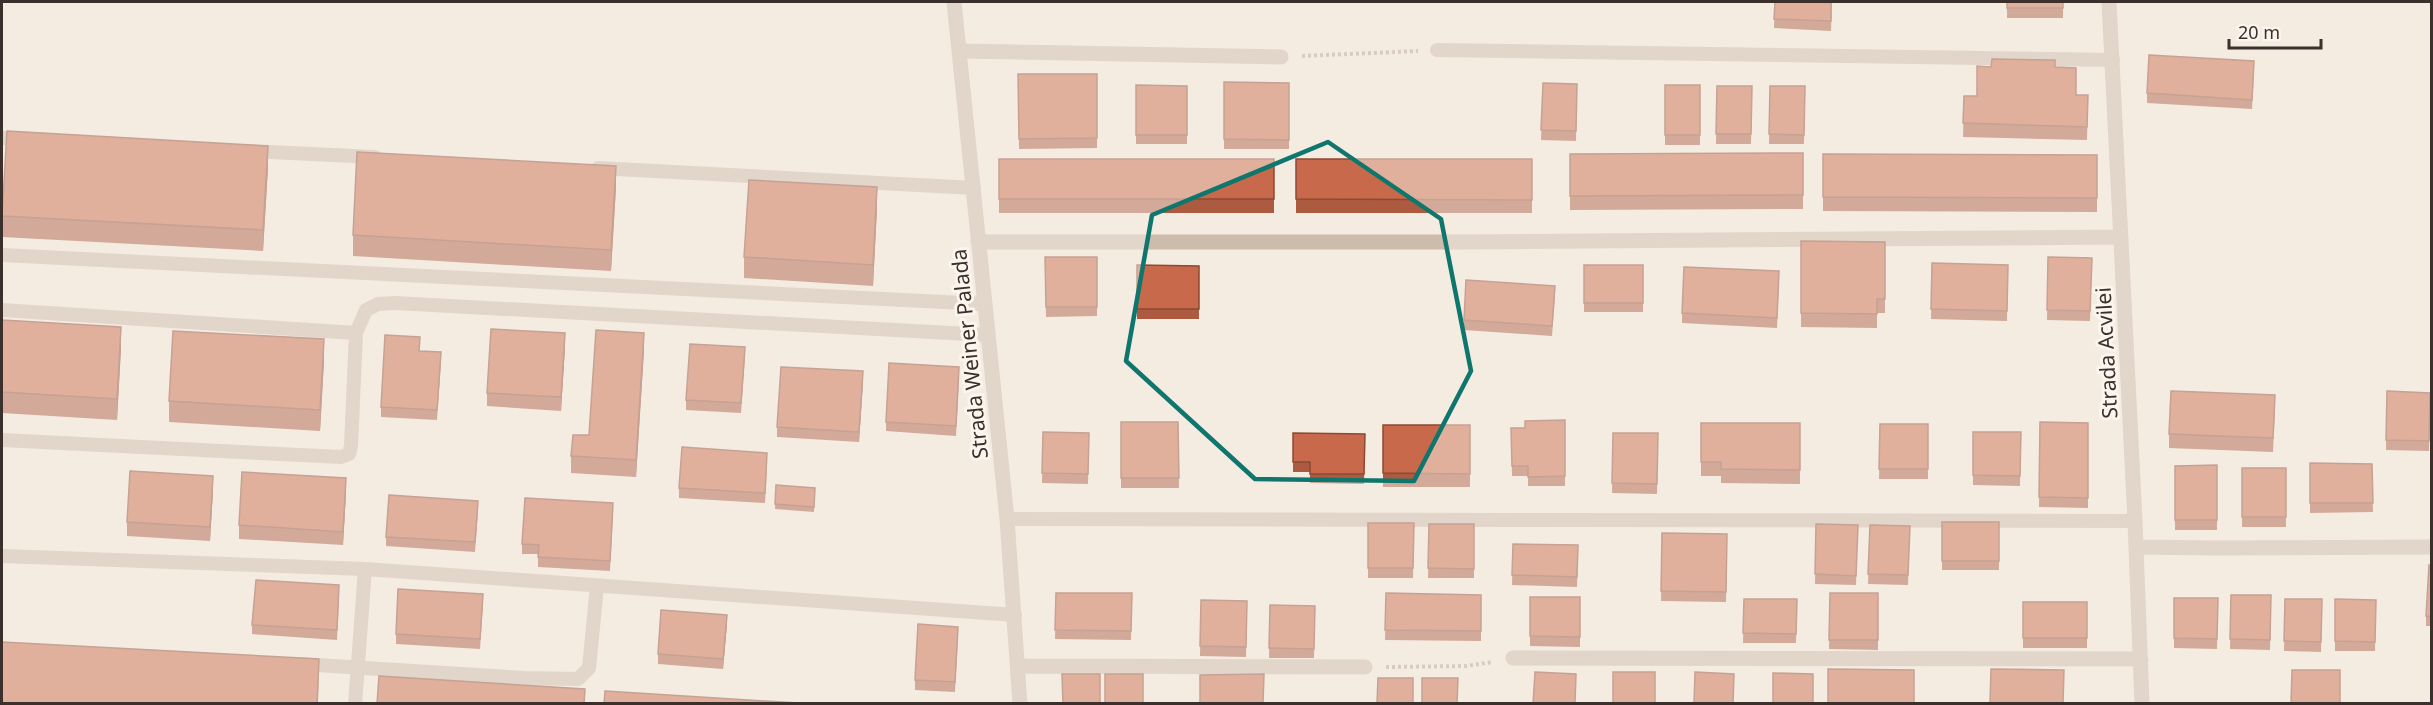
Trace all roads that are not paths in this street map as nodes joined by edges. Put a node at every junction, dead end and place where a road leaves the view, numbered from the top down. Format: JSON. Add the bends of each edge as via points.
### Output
{"nodes":[{"id":1,"x":954,"y":2,"type":"edge"},
{"id":2,"x":2109,"y":2,"type":"edge"},
{"id":3,"x":1437,"y":50,"type":"road end"},
{"id":4,"x":959,"y":51,"type":"junction"},
{"id":5,"x":1281,"y":57,"type":"road end"},
{"id":6,"x":2113,"y":60,"type":"junction"},
{"id":7,"x":2,"y":138,"type":"edge"},
{"id":8,"x":37,"y":140,"type":"edge"},
{"id":9,"x":239,"y":150,"type":"edge"},
{"id":10,"x":393,"y":158,"type":"edge"},
{"id":11,"x":582,"y":168,"type":"edge"},
{"id":12,"x":974,"y":188,"type":"junction"},
{"id":13,"x":2121,"y":237,"type":"junction"},
{"id":14,"x":978,"y":242,"type":"junction"},
{"id":15,"x":2,"y":255,"type":"edge"},
{"id":16,"x":984,"y":304,"type":"junction"},
{"id":17,"x":2,"y":310,"type":"edge"},
{"id":18,"x":356,"y":333,"type":"junction"},
{"id":19,"x":987,"y":335,"type":"junction"},
{"id":20,"x":2,"y":440,"type":"edge"},
{"id":21,"x":1007,"y":519,"type":"junction"},
{"id":22,"x":2135,"y":521,"type":"junction"},
{"id":23,"x":2136,"y":547,"type":"junction"},
{"id":24,"x":2432,"y":547,"type":"edge"},
{"id":25,"x":2,"y":556,"type":"edge"},
{"id":26,"x":365,"y":569,"type":"junction"},
{"id":27,"x":597,"y":586,"type":"junction"},
{"id":28,"x":1015,"y":615,"type":"junction"},
{"id":29,"x":1513,"y":658,"type":"road end"},
{"id":30,"x":2141,"y":659,"type":"junction"},
{"id":31,"x":287,"y":663,"type":"edge"},
{"id":32,"x":359,"y":666,"type":"junction"},
{"id":33,"x":1018,"y":666,"type":"junction"},
{"id":34,"x":1365,"y":668,"type":"road end"},
{"id":35,"x":356,"y":704,"type":"edge"},
{"id":36,"x":1020,"y":704,"type":"edge"},
{"id":37,"x":2142,"y":704,"type":"edge"}],
"edges":[{"from":1,"to":4,"type":"street","name":"Strada Weiner Palada"},
{"from":2,"to":6,"type":"street","name":"Strada Acvilei"},
{"from":3,"to":6,"type":"lane"},
{"from":4,"to":5,"type":"street"},
{"from":4,"to":12,"type":"street","name":"Strada Weiner Palada"},
{"from":6,"to":13,"type":"street","name":"Strada Acvilei"},
{"from":7,"to":8,"type":"lane"},
{"from":9,"to":10,"type":"lane"},
{"from":11,"to":12,"type":"lane"},
{"from":12,"to":14,"type":"street","name":"Strada Weiner Palada"},
{"from":13,"to":14,"type":"street"},
{"from":13,"to":22,"type":"street","name":"Strada Acvilei"},
{"from":14,"to":16,"type":"street","name":"Strada Weiner Palada"},
{"from":15,"to":16,"type":"lane"},
{"from":16,"to":19,"type":"street","name":"Strada Weiner Palada"},
{"from":17,"to":18,"type":"lane"},
{"from":18,"to":19,"type":"lane","via":[[366,310],[378,304],[395,303]]},
{"from":18,"to":20,"type":"lane","via":[[351,446],[349,454],[341,457]]},
{"from":19,"to":21,"type":"street","name":"Strada Weiner Palada"},
{"from":21,"to":22,"type":"lane"},
{"from":21,"to":28,"type":"street","name":"Strada Weiner Palada"},
{"from":22,"to":23,"type":"street","name":"Strada Acvilei"},
{"from":23,"to":24,"type":"street"},
{"from":23,"to":30,"type":"street","name":"Strada Acvilei"},
{"from":25,"to":26,"type":"lane"},
{"from":26,"to":27,"type":"lane"},
{"from":26,"to":32,"type":"lane"},
{"from":27,"to":28,"type":"lane"},
{"from":27,"to":32,"type":"lane","via":[[589,668],[578,679]]},
{"from":28,"to":33,"type":"street","name":"Strada Weiner Palada"},
{"from":29,"to":30,"type":"street"},
{"from":30,"to":37,"type":"street","name":"Strada Acvilei"},
{"from":31,"to":32,"type":"lane"},
{"from":32,"to":35,"type":"lane"},
{"from":33,"to":34,"type":"street"},
{"from":33,"to":36,"type":"street","name":"Strada Weiner Palada"}]}
